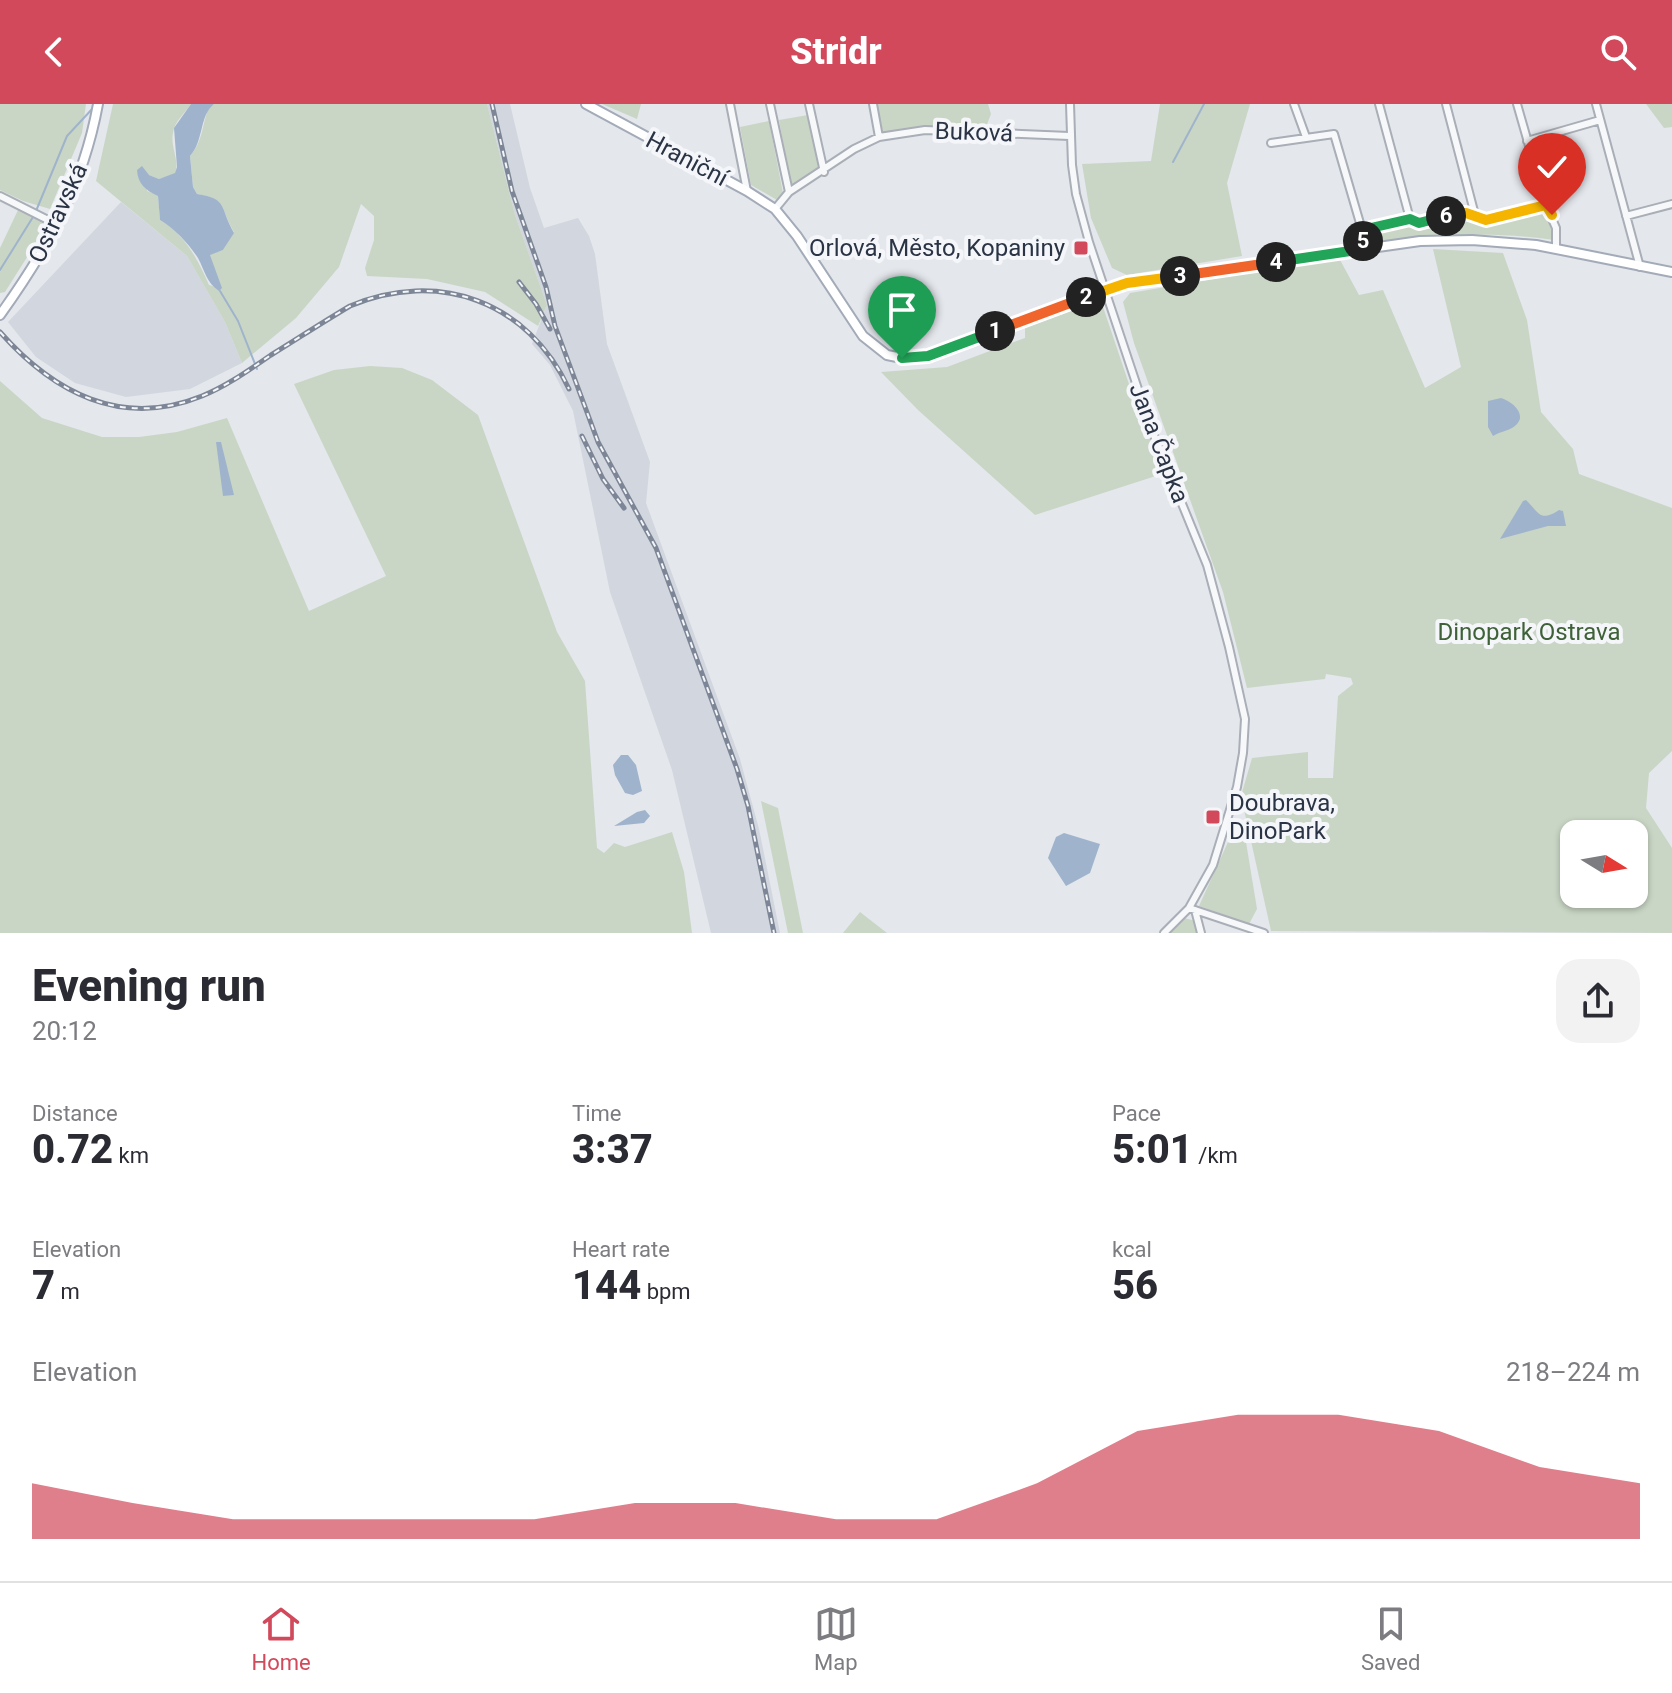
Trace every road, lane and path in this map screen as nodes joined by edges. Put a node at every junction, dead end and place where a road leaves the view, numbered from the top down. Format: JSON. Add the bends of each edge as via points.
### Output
{"nodes":[{"id":1,"x":98,"y":104,"type":"edge"},
{"id":2,"x":586,"y":104,"type":"edge"},
{"id":3,"x":730,"y":104,"type":"edge"},
{"id":4,"x":770,"y":104,"type":"edge"},
{"id":5,"x":809,"y":104,"type":"edge"},
{"id":6,"x":873,"y":104,"type":"edge"},
{"id":7,"x":1070,"y":104,"type":"edge"},
{"id":8,"x":1294,"y":104,"type":"edge"},
{"id":9,"x":1379,"y":104,"type":"edge"},
{"id":10,"x":1446,"y":104,"type":"edge"},
{"id":11,"x":1517,"y":104,"type":"edge"},
{"id":12,"x":1596,"y":104,"type":"edge"},
{"id":13,"x":1600,"y":120,"type":"junction"},
{"id":14,"x":1069,"y":136,"type":"junction"},
{"id":15,"x":879,"y":137,"type":"junction"},
{"id":16,"x":1306,"y":137,"type":"junction"},
{"id":17,"x":1527,"y":141,"type":"junction"},
{"id":18,"x":1271,"y":143,"type":"dead end"},
{"id":19,"x":824,"y":172,"type":"junction"},
{"id":20,"x":747,"y":191,"type":"junction"},
{"id":21,"x":789,"y":192,"type":"junction"},
{"id":22,"x":0,"y":196,"type":"edge"},
{"id":23,"x":1672,"y":204,"type":"edge"},
{"id":24,"x":1546,"y":205,"type":"junction"},
{"id":25,"x":775,"y":209,"type":"junction"},
{"id":26,"x":1475,"y":215,"type":"junction"},
{"id":27,"x":1626,"y":216,"type":"junction"},
{"id":28,"x":1410,"y":219,"type":"junction"},
{"id":29,"x":58,"y":225,"type":"junction"},
{"id":30,"x":1362,"y":230,"type":"junction"},
{"id":31,"x":1364,"y":249,"type":"junction"},
{"id":32,"x":1556,"y":249,"type":"junction"},
{"id":33,"x":1640,"y":267,"type":"junction"},
{"id":34,"x":1672,"y":272,"type":"edge"},
{"id":35,"x":1105,"y":290,"type":"junction"},
{"id":36,"x":0,"y":315,"type":"edge"},
{"id":37,"x":1192,"y":909,"type":"junction"},
{"id":38,"x":1164,"y":933,"type":"edge"},
{"id":39,"x":1201,"y":933,"type":"edge"},
{"id":40,"x":1264,"y":933,"type":"edge"}],
"edges":[{"from":1,"to":29,"type":"main road","name":"Ostravská","via":[[86,156]]},
{"from":2,"to":20,"type":"main road","name":"Hraniční"},
{"from":3,"to":20,"type":"street","name":"Hraniční"},
{"from":4,"to":21,"type":"street"},
{"from":5,"to":19,"type":"street"},
{"from":6,"to":15,"type":"street"},
{"from":7,"to":14,"type":"street","name":"Jana Čapka"},
{"from":8,"to":16,"type":"street"},
{"from":9,"to":28,"type":"street"},
{"from":10,"to":26,"type":"street"},
{"from":11,"to":17,"type":"street"},
{"from":12,"to":13,"type":"street"},
{"from":13,"to":17,"type":"street"},
{"from":13,"to":27,"type":"street"},
{"from":14,"to":15,"type":"street","name":"Buková","via":[[925,130]]},
{"from":14,"to":35,"type":"street","name":"Jana Čapka","via":[[1076,194]]},
{"from":15,"to":19,"type":"street","name":"Buková"},
{"from":16,"to":18,"type":"street"},
{"from":16,"to":30,"type":"street","via":[[1334,134]]},
{"from":17,"to":24,"type":"street"},
{"from":19,"to":21,"type":"street","name":"Buková"},
{"from":20,"to":25,"type":"main road","name":"Hraniční"},
{"from":21,"to":25,"type":"street","name":"Buková"},
{"from":22,"to":29,"type":"street"},
{"from":23,"to":27,"type":"street"},
{"from":24,"to":26,"type":"street","via":[[1486,220]]},
{"from":24,"to":32,"type":"street","via":[[1558,236]]},
{"from":25,"to":35,"type":"main road","name":"Hraniční","via":[[863,336],[895,357],[928,356]]},
{"from":26,"to":28,"type":"street","via":[[1453,214],[1419,223]]},
{"from":27,"to":33,"type":"street"},
{"from":28,"to":30,"type":"street"},
{"from":29,"to":36,"type":"main road","name":"Ostravská"},
{"from":30,"to":31,"type":"street"},
{"from":31,"to":32,"type":"main road","name":"Hraniční","via":[[1472,240]]},
{"from":31,"to":35,"type":"main road","name":"Hraniční"},
{"from":32,"to":33,"type":"main road","name":"Hraniční"},
{"from":33,"to":34,"type":"main road","name":"Hraniční"},
{"from":35,"to":37,"type":"street","name":"Jana Čapka","via":[[1151,428],[1207,565],[1245,719],[1237,787],[1213,865]]},
{"from":37,"to":38,"type":"street","name":"Jana Čapka"},
{"from":37,"to":39,"type":"street"},
{"from":37,"to":40,"type":"street"}]}
